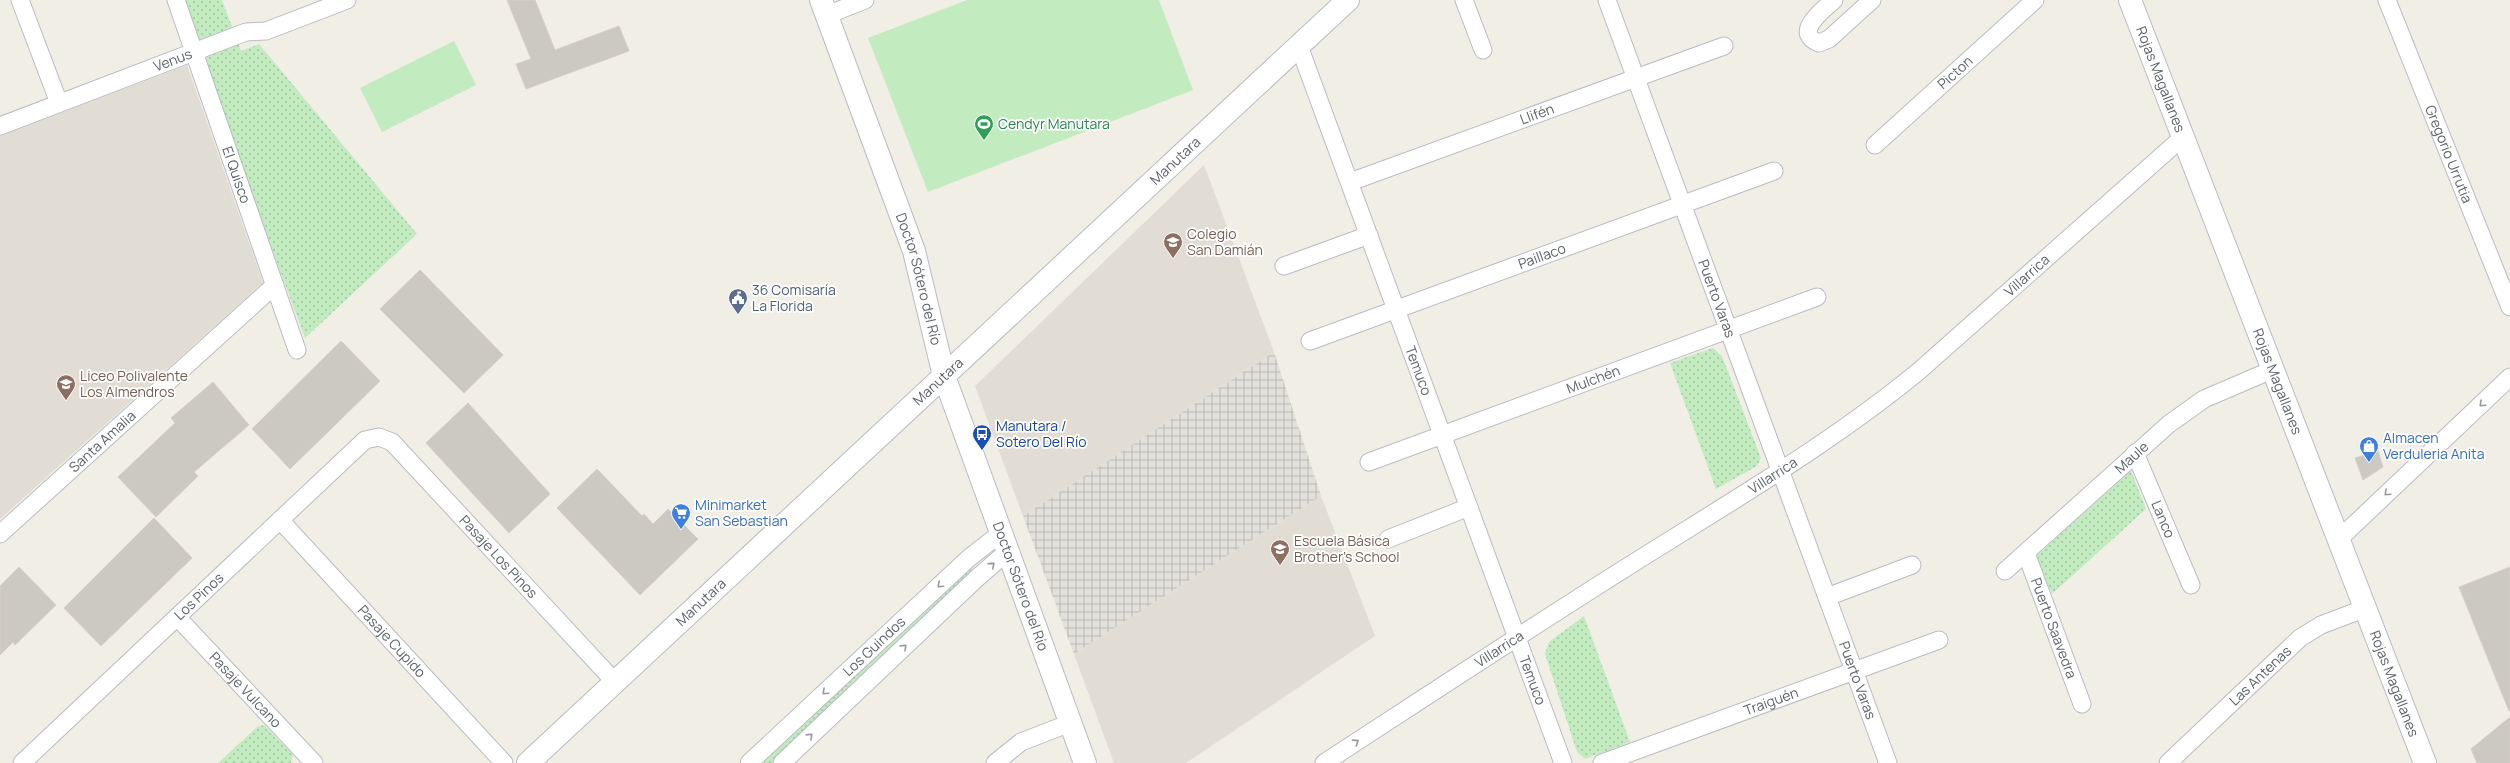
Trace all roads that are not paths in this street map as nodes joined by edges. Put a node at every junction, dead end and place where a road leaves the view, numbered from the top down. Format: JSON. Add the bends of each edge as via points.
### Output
{"nodes":[{"id":1,"x":20,"y":0,"type":"edge"},
{"id":2,"x":176,"y":0,"type":"edge"},
{"id":3,"x":347,"y":0,"type":"edge"},
{"id":4,"x":866,"y":0,"type":"edge"},
{"id":5,"x":1348,"y":0,"type":"edge"},
{"id":6,"x":1464,"y":0,"type":"edge"},
{"id":7,"x":1607,"y":0,"type":"edge"},
{"id":8,"x":1834,"y":0,"type":"edge"},
{"id":9,"x":1872,"y":0,"type":"edge"},
{"id":10,"x":2035,"y":0,"type":"edge"},
{"id":11,"x":2130,"y":0,"type":"edge"},
{"id":12,"x":2388,"y":0,"type":"edge"},
{"id":13,"x":824,"y":8,"type":"edge"},
{"id":14,"x":1299,"y":46,"type":"junction"},
{"id":15,"x":1724,"y":46,"type":"dead end"},
{"id":16,"x":1483,"y":50,"type":"dead end"},
{"id":17,"x":196,"y":51,"type":"junction"},
{"id":18,"x":1636,"y":78,"type":"junction"},
{"id":19,"x":60,"y":103,"type":"junction"},
{"id":20,"x":0,"y":126,"type":"edge"},
{"id":21,"x":2183,"y":137,"type":"junction"},
{"id":22,"x":1875,"y":145,"type":"dead end"},
{"id":23,"x":1774,"y":170,"type":"dead end"},
{"id":24,"x":1350,"y":182,"type":"junction"},
{"id":25,"x":1682,"y":205,"type":"junction"},
{"id":26,"x":1369,"y":235,"type":"junction"},
{"id":27,"x":1284,"y":266,"type":"dead end"},
{"id":28,"x":275,"y":285,"type":"junction"},
{"id":29,"x":1818,"y":297,"type":"dead end"},
{"id":30,"x":2510,"y":307,"type":"edge"},
{"id":31,"x":1396,"y":309,"type":"junction"},
{"id":32,"x":1728,"y":329,"type":"junction"},
{"id":33,"x":1310,"y":341,"type":"dead end"},
{"id":34,"x":297,"y":350,"type":"dead end"},
{"id":35,"x":2274,"y":370,"type":"junction"},
{"id":36,"x":944,"y":376,"type":"junction"},
{"id":37,"x":2510,"y":377,"type":"edge"},
{"id":38,"x":1442,"y":434,"type":"junction"},
{"id":39,"x":379,"y":437,"type":"joint"},
{"id":40,"x":2135,"y":453,"type":"junction"},
{"id":41,"x":1369,"y":462,"type":"dead end"},
{"id":42,"x":1780,"y":471,"type":"junction"},
{"id":43,"x":1469,"y":507,"type":"junction"},
{"id":44,"x":280,"y":520,"type":"junction"},
{"id":45,"x":0,"y":534,"type":"edge"},
{"id":46,"x":1388,"y":539,"type":"dead end"},
{"id":47,"x":2339,"y":539,"type":"junction"},
{"id":48,"x":1004,"y":542,"type":"junction"},
{"id":49,"x":2026,"y":552,"type":"junction"},
{"id":50,"x":1912,"y":565,"type":"dead end"},
{"id":51,"x":2006,"y":571,"type":"dead end"},
{"id":52,"x":2191,"y":585,"type":"dead end"},
{"id":53,"x":1827,"y":597,"type":"junction"},
{"id":54,"x":2366,"y":608,"type":"junction"},
{"id":55,"x":177,"y":617,"type":"junction"},
{"id":56,"x":1517,"y":636,"type":"junction"},
{"id":57,"x":1939,"y":640,"type":"dead end"},
{"id":58,"x":1854,"y":671,"type":"junction"},
{"id":59,"x":615,"y":682,"type":"junction"},
{"id":60,"x":2082,"y":704,"type":"dead end"},
{"id":61,"x":1070,"y":723,"type":"junction"},
{"id":62,"x":306,"y":760,"type":"edge"},
{"id":63,"x":22,"y":763,"type":"edge"},
{"id":64,"x":504,"y":763,"type":"edge"},
{"id":65,"x":528,"y":763,"type":"edge"},
{"id":66,"x":749,"y":763,"type":"edge"},
{"id":67,"x":782,"y":763,"type":"edge"},
{"id":68,"x":995,"y":763,"type":"edge"},
{"id":69,"x":1085,"y":763,"type":"edge"},
{"id":70,"x":1324,"y":763,"type":"edge"},
{"id":71,"x":1563,"y":763,"type":"edge"},
{"id":72,"x":1602,"y":763,"type":"edge"},
{"id":73,"x":1888,"y":763,"type":"edge"},
{"id":74,"x":2168,"y":763,"type":"edge"},
{"id":75,"x":2425,"y":763,"type":"edge"}],
"edges":[{"from":1,"to":19,"type":"street"},
{"from":2,"to":17,"type":"street","name":"El Quisco"},
{"from":3,"to":17,"type":"street","name":"Venus","via":[[266,31],[246,32]]},
{"from":4,"to":13,"type":"street"},
{"from":5,"to":14,"type":"main road","name":"Manutara"},
{"from":6,"to":16,"type":"street"},
{"from":7,"to":18,"type":"street","name":"Puerto Varas"},
{"from":8,"to":9,"type":"street","via":[[1809,25],[1808,33],[1814,41],[1819,43],[1829,40]]},
{"from":10,"to":22,"type":"street","name":"Picton"},
{"from":11,"to":21,"type":"main road","name":"Rojas Magallanes"},
{"from":12,"to":30,"type":"street","name":"Gregorio Urrutia"},
{"from":13,"to":36,"type":"main road","name":"Doctor Sótero del Río","via":[[911,244],[926,295]]},
{"from":14,"to":24,"type":"street","name":"Temuco"},
{"from":14,"to":36,"type":"main road","name":"Manutara"},
{"from":15,"to":18,"type":"street","name":"Llifén"},
{"from":17,"to":19,"type":"street","name":"Venus"},
{"from":17,"to":28,"type":"street","name":"El Quisco"},
{"from":18,"to":24,"type":"street","name":"Llifén"},
{"from":18,"to":25,"type":"street","name":"Puerto Varas"},
{"from":19,"to":20,"type":"street","name":"Venus"},
{"from":21,"to":35,"type":"main road","name":"Rojas Magallanes"},
{"from":21,"to":42,"type":"street","name":"Villarrica","via":[[1914,376]]},
{"from":23,"to":25,"type":"street","name":"Paillaco"},
{"from":24,"to":26,"type":"street","name":"Temuco"},
{"from":25,"to":31,"type":"street","name":"Paillaco"},
{"from":25,"to":32,"type":"street","name":"Puerto Varas"},
{"from":26,"to":27,"type":"street"},
{"from":26,"to":31,"type":"street","name":"Temuco"},
{"from":28,"to":34,"type":"street","name":"El Quisco"},
{"from":28,"to":45,"type":"street","name":"Santa Amalia"},
{"from":29,"to":32,"type":"street","name":"Mulchén"},
{"from":31,"to":33,"type":"street","name":"Paillaco"},
{"from":31,"to":38,"type":"street","name":"Temuco"},
{"from":32,"to":38,"type":"street","name":"Mulchén"},
{"from":32,"to":42,"type":"street","name":"Puerto Varas"},
{"from":35,"to":40,"type":"street","name":"Maule","via":[[2204,399],[2168,424]]},
{"from":35,"to":47,"type":"main road","name":"Rojas Magallanes"},
{"from":36,"to":48,"type":"main road","name":"Doctor Sótero del Río"},
{"from":36,"to":59,"type":"main road","name":"Manutara"},
{"from":37,"to":47,"type":"street","one_way":true},
{"from":38,"to":41,"type":"street","name":"Mulchén"},
{"from":38,"to":43,"type":"street","name":"Temuco"},
{"from":39,"to":44,"type":"street","name":"Los Pinos","via":[[365,440]]},
{"from":39,"to":59,"type":"street","name":"Pasaje Los Pinos","via":[[392,442]]},
{"from":40,"to":49,"type":"street","name":"Maule"},
{"from":40,"to":52,"type":"street","name":"Lanco"},
{"from":42,"to":53,"type":"street","name":"Puerto Varas"},
{"from":42,"to":56,"type":"street","name":"Villarrica"},
{"from":43,"to":46,"type":"street"},
{"from":43,"to":56,"type":"street","name":"Temuco"},
{"from":44,"to":55,"type":"street","name":"Los Pinos"},
{"from":44,"to":64,"type":"street","name":"Pasaje Cupido"},
{"from":47,"to":54,"type":"main road","name":"Rojas Magallanes"},
{"from":48,"to":61,"type":"main road","name":"Doctor Sótero del Río"},
{"from":48,"to":66,"type":"street","name":"Los Guindos","one_way":true,"via":[[969,558]]},
{"from":67,"to":48,"type":"street","name":"Los Guindos","one_way":true,"via":[[976,579]]},
{"from":49,"to":51,"type":"street","name":"Maule"},
{"from":49,"to":60,"type":"street","name":"Puerto Saavedra"},
{"from":50,"to":53,"type":"street"},
{"from":53,"to":58,"type":"street","name":"Puerto Varas"},
{"from":54,"to":74,"type":"street","name":"Las Antenas","via":[[2321,625],[2300,638]]},
{"from":54,"to":75,"type":"main road","name":"Rojas Magallanes"},
{"from":55,"to":62,"type":"street","name":"Pasaje Vulcano"},
{"from":55,"to":63,"type":"street","name":"Los Pinos"},
{"from":70,"to":56,"type":"street","name":"Villarrica","one_way":true},
{"from":56,"to":71,"type":"street","name":"Temuco"},
{"from":57,"to":58,"type":"street","name":"Traiguén"},
{"from":58,"to":72,"type":"street","name":"Traiguén"},
{"from":58,"to":73,"type":"street","name":"Puerto Varas"},
{"from":59,"to":65,"type":"main road","name":"Manutara"},
{"from":61,"to":68,"type":"street","via":[[1021,742]]},
{"from":61,"to":69,"type":"main road","name":"Doctor Sótero del Río"}]}
